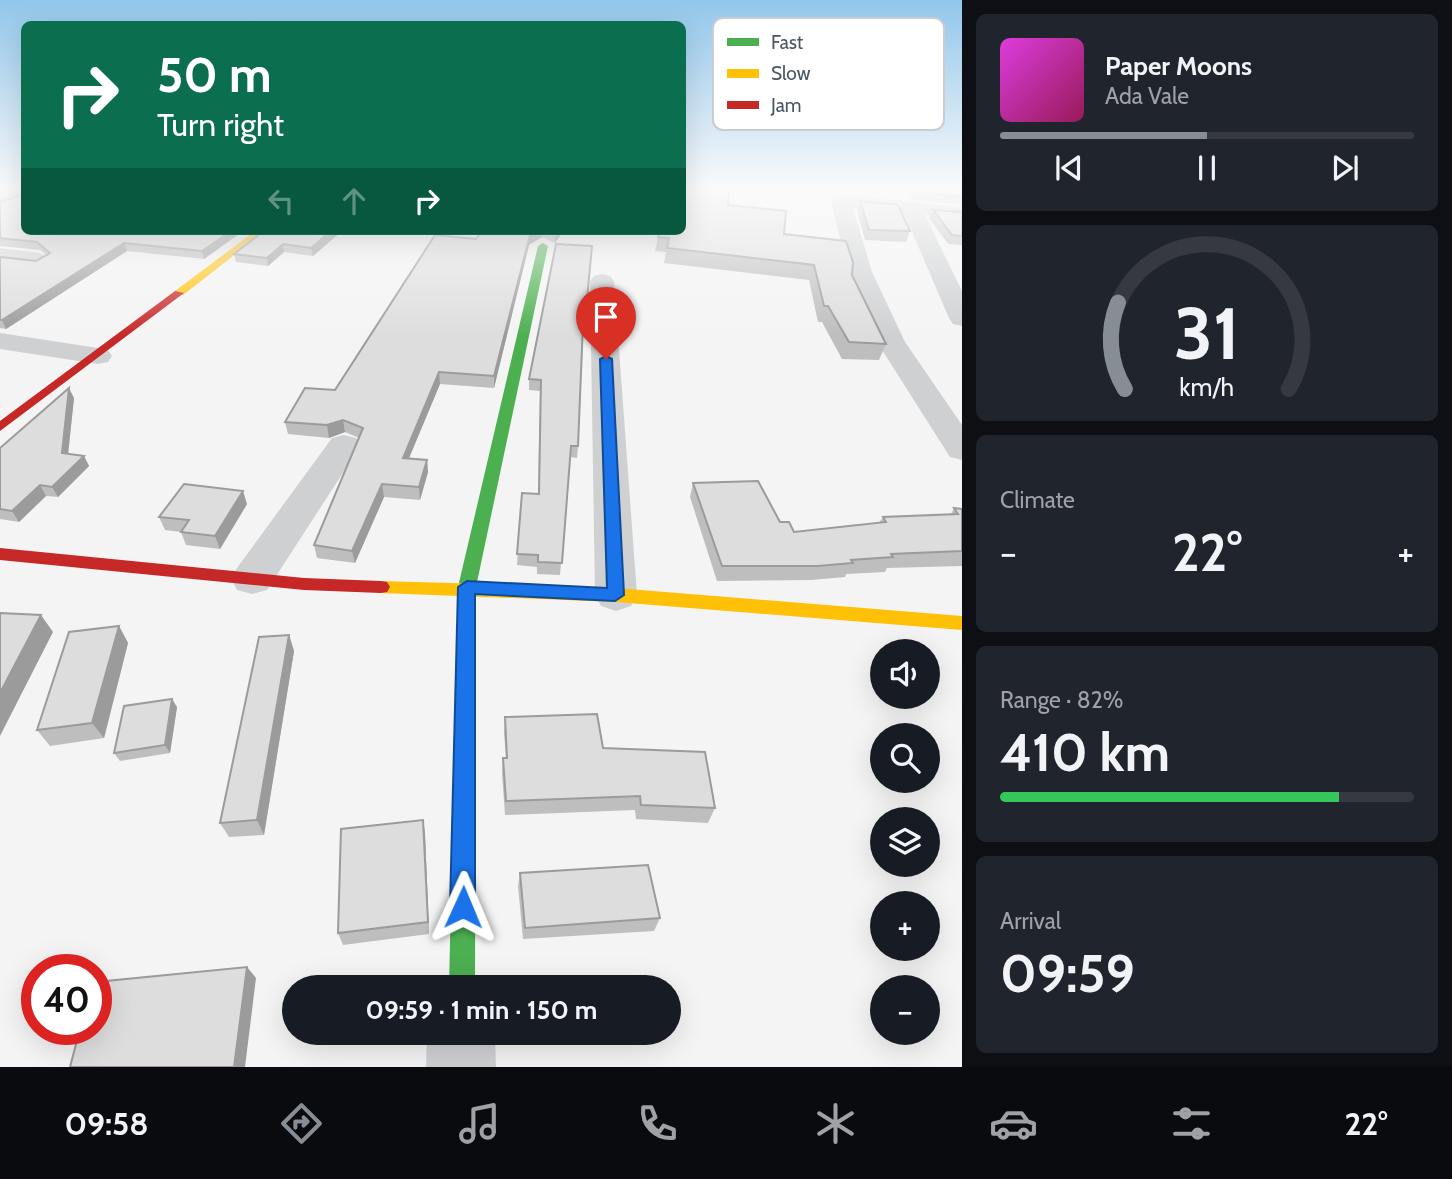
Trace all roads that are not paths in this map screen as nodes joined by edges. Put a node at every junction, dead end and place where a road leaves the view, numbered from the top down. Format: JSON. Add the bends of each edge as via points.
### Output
{"nodes":[{"id":1,"x":253,"y":237,"type":"edge"},
{"id":2,"x":851,"y":237,"type":"edge"},
{"id":3,"x":925,"y":237,"type":"edge"},
{"id":4,"x":543,"y":246,"type":"dead end"},
{"id":5,"x":0,"y":255,"type":"edge"},
{"id":6,"x":40,"y":260,"type":"edge"},
{"id":7,"x":602,"y":281,"type":"dead end"},
{"id":8,"x":961,"y":317,"type":"edge"},
{"id":9,"x":0,"y":341,"type":"edge"},
{"id":10,"x":98,"y":356,"type":"junction"},
{"id":11,"x":0,"y":427,"type":"edge"},
{"id":12,"x":344,"y":445,"type":"dead end"},
{"id":13,"x":962,"y":450,"type":"edge"},
{"id":14,"x":0,"y":554,"type":"edge"},
{"id":15,"x":251,"y":579,"type":"junction"},
{"id":16,"x":467,"y":587,"type":"junction"},
{"id":17,"x":615,"y":595,"type":"junction"},
{"id":18,"x":962,"y":623,"type":"edge"},
{"id":19,"x":462,"y":975,"type":"edge"},
{"id":20,"x":461,"y":1045,"type":"edge"},
{"id":21,"x":461,"y":1067,"type":"edge"}],
"edges":[{"from":1,"to":10,"type":"street"},
{"from":2,"to":13,"type":"street","via":[[860,272],[891,342]]},
{"from":3,"to":8,"type":"street"},
{"from":4,"to":16,"type":"street"},
{"from":5,"to":6,"type":"street"},
{"from":7,"to":17,"type":"street"},
{"from":9,"to":10,"type":"street"},
{"from":10,"to":11,"type":"street"},
{"from":12,"to":15,"type":"street"},
{"from":14,"to":15,"type":"street"},
{"from":15,"to":16,"type":"street"},
{"from":16,"to":17,"type":"street"},
{"from":16,"to":19,"type":"street"},
{"from":17,"to":18,"type":"street"},
{"from":20,"to":21,"type":"street"}]}
